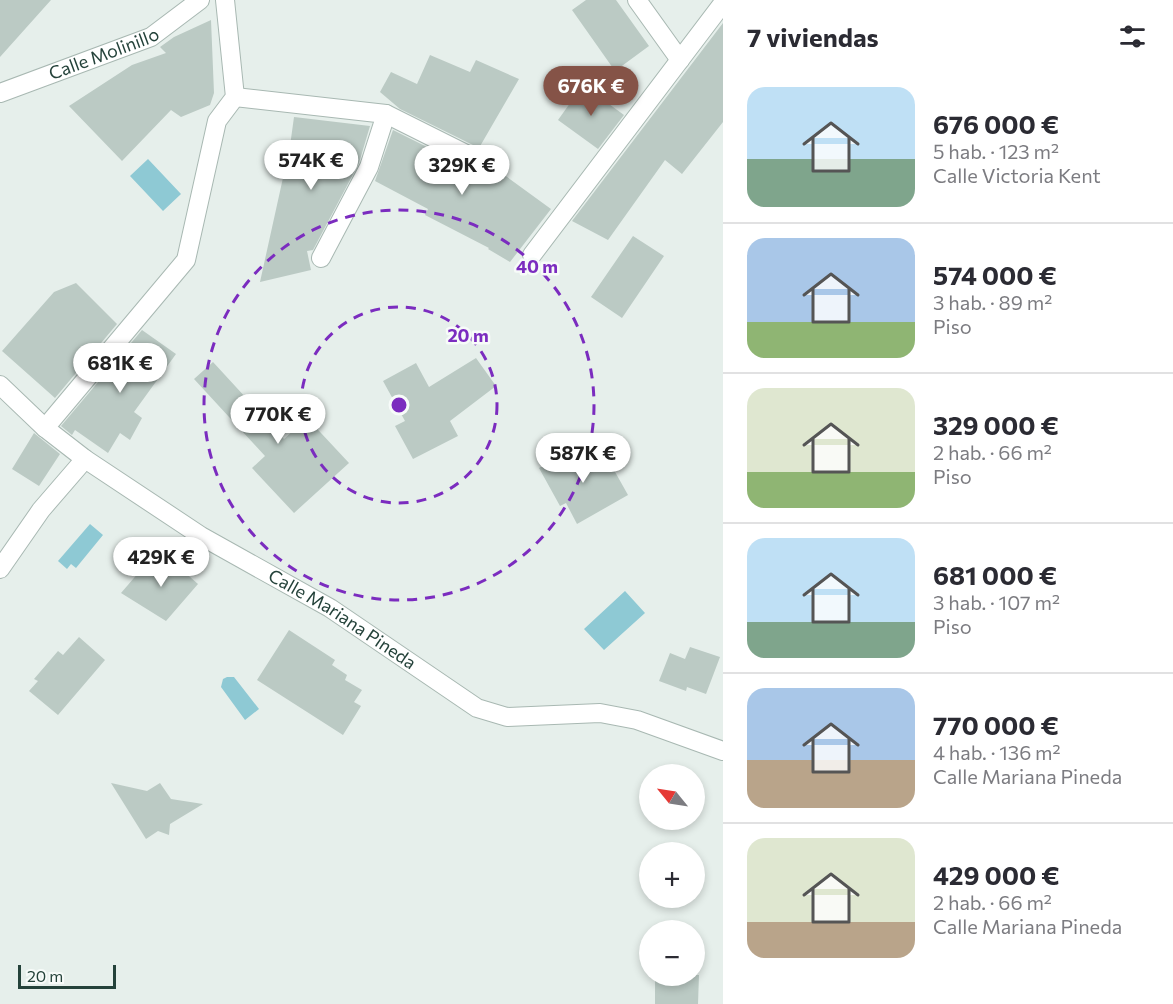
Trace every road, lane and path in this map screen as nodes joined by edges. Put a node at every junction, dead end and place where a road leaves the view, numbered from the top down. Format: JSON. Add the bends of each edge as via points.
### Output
{"nodes":[{"id":1,"x":200,"y":0,"type":"edge"},
{"id":2,"x":225,"y":0,"type":"edge"},
{"id":3,"x":637,"y":0,"type":"edge"},
{"id":4,"x":723,"y":3,"type":"edge"},
{"id":5,"x":680,"y":60,"type":"junction"},
{"id":6,"x":0,"y":93,"type":"edge"},
{"id":7,"x":235,"y":97,"type":"junction"},
{"id":8,"x":386,"y":114,"type":"junction"},
{"id":9,"x":494,"y":168,"type":"dead end"},
{"id":10,"x":532,"y":255,"type":"dead end"},
{"id":11,"x":321,"y":258,"type":"dead end"},
{"id":12,"x":0,"y":385,"type":"edge"},
{"id":13,"x":45,"y":428,"type":"junction"},
{"id":14,"x":85,"y":459,"type":"junction"},
{"id":15,"x":0,"y":569,"type":"edge"},
{"id":16,"x":723,"y":751,"type":"edge"}],
"edges":[{"from":1,"to":6,"type":"street","name":"Calle Molinillo","via":[[151,37]]},
{"from":2,"to":7,"type":"street"},
{"from":3,"to":5,"type":"street"},
{"from":4,"to":5,"type":"street"},
{"from":5,"to":10,"type":"street"},
{"from":7,"to":8,"type":"street"},
{"from":7,"to":13,"type":"street","via":[[218,121],[186,260]]},
{"from":8,"to":9,"type":"street"},
{"from":8,"to":11,"type":"street","via":[[369,167]]},
{"from":12,"to":13,"type":"street","name":"Calle Mariana Pineda"},
{"from":13,"to":14,"type":"street","name":"Calle Mariana Pineda"},
{"from":14,"to":15,"type":"street","via":[[41,510]]},
{"from":14,"to":16,"type":"street","name":"Calle Mariana Pineda","via":[[201,536],[330,608],[477,708],[507,717],[600,713],[637,720]]}]}
